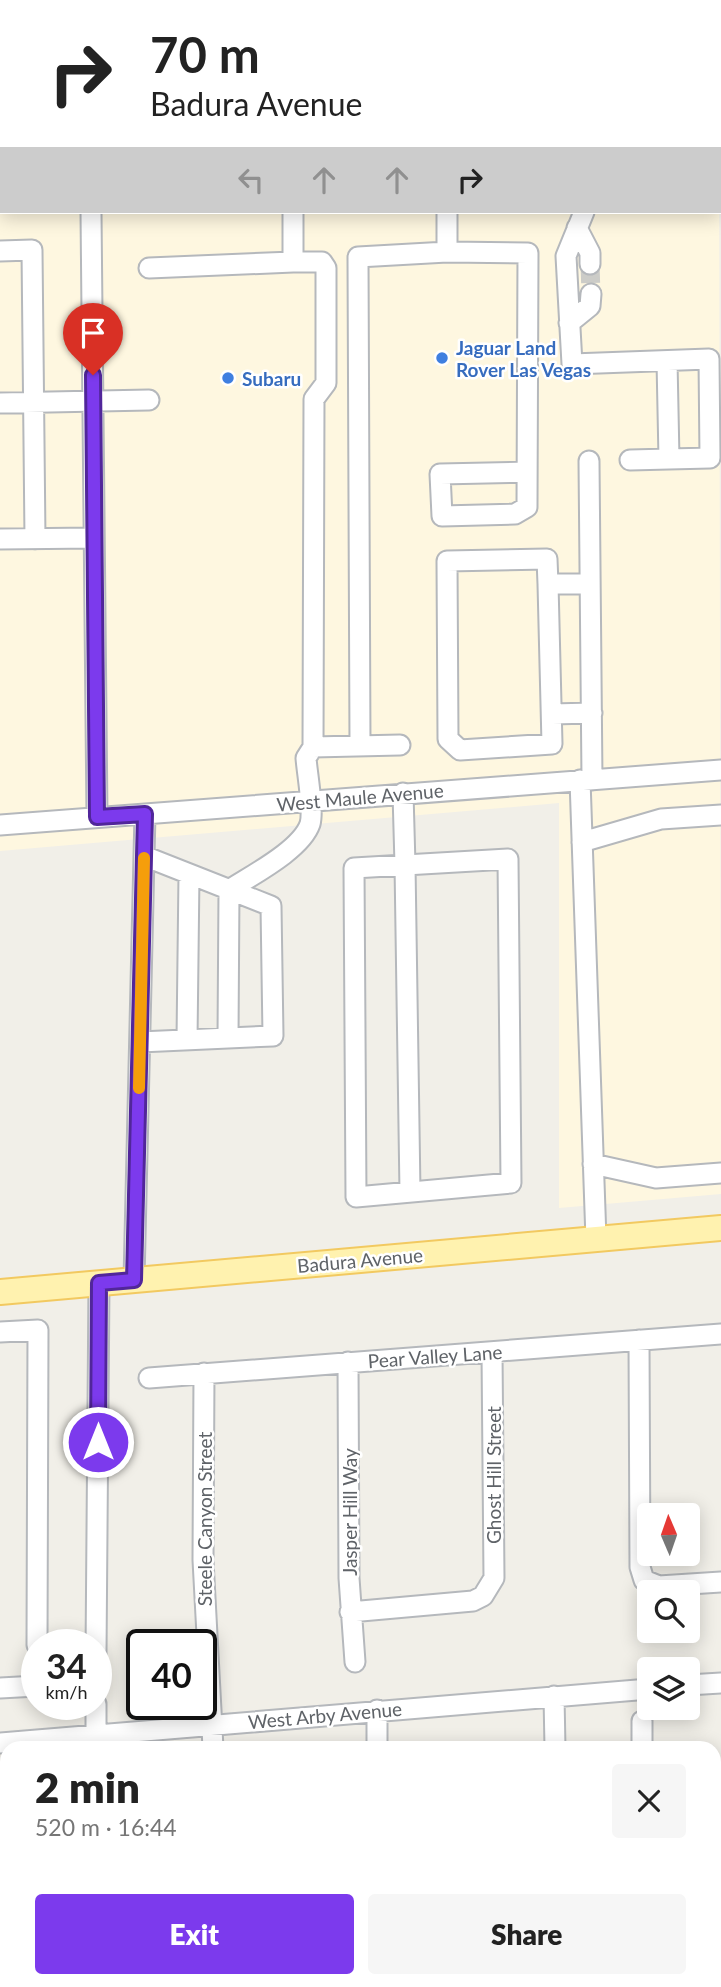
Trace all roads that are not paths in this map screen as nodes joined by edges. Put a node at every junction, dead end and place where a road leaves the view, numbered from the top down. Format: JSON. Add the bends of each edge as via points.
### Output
{"nodes":[{"id":1,"x":91,"y":214,"type":"edge"},
{"id":2,"x":293,"y":214,"type":"edge"},
{"id":3,"x":447,"y":214,"type":"edge"},
{"id":4,"x":580,"y":220,"type":"edge"},
{"id":5,"x":0,"y":251,"type":"edge"},
{"id":6,"x":447,"y":252,"type":"junction"},
{"id":7,"x":293,"y":262,"type":"junction"},
{"id":8,"x":590,"y":264,"type":"tunnel mouth"},
{"id":9,"x":149,"y":268,"type":"dead end"},
{"id":10,"x":591,"y":294,"type":"tunnel mouth"},
{"id":11,"x":569,"y":323,"type":"junction"},
{"id":12,"x":667,"y":361,"type":"junction"},
{"id":13,"x":149,"y":400,"type":"dead end"},
{"id":14,"x":93,"y":402,"type":"junction"},
{"id":15,"x":0,"y":403,"type":"edge"},
{"id":16,"x":33,"y":403,"type":"junction"},
{"id":17,"x":669,"y":459,"type":"junction"},
{"id":18,"x":630,"y":460,"type":"dead end"},
{"id":19,"x":589,"y":461,"type":"dead end"},
{"id":20,"x":527,"y":472,"type":"junction"},
{"id":21,"x":94,"y":538,"type":"junction"},
{"id":22,"x":0,"y":539,"type":"edge"},
{"id":23,"x":35,"y":539,"type":"junction"},
{"id":24,"x":548,"y":584,"type":"junction"},
{"id":25,"x":590,"y":584,"type":"junction"},
{"id":26,"x":592,"y":713,"type":"junction"},
{"id":27,"x":552,"y":714,"type":"junction"},
{"id":28,"x":360,"y":745,"type":"junction"},
{"id":29,"x":400,"y":745,"type":"dead end"},
{"id":30,"x":313,"y":747,"type":"junction"},
{"id":31,"x":721,"y":770,"type":"edge"},
{"id":32,"x":586,"y":780,"type":"junction"},
{"id":33,"x":403,"y":793,"type":"junction"},
{"id":34,"x":309,"y":802,"type":"junction"},
{"id":35,"x":145,"y":814,"type":"junction"},
{"id":36,"x":721,"y":815,"type":"edge"},
{"id":37,"x":97,"y":817,"type":"junction"},
{"id":38,"x":0,"y":825,"type":"edge"},
{"id":39,"x":582,"y":842,"type":"junction"},
{"id":40,"x":144,"y":856,"type":"junction"},
{"id":41,"x":405,"y":865,"type":"junction"},
{"id":42,"x":189,"y":874,"type":"junction"},
{"id":43,"x":229,"y":890,"type":"junction"},
{"id":44,"x":228,"y":1038,"type":"junction"},
{"id":45,"x":187,"y":1040,"type":"junction"},
{"id":46,"x":140,"y":1042,"type":"junction"},
{"id":47,"x":593,"y":1164,"type":"junction"},
{"id":48,"x":721,"y":1173,"type":"edge"},
{"id":49,"x":410,"y":1192,"type":"junction"},
{"id":50,"x":721,"y":1228,"type":"edge"},
{"id":51,"x":596,"y":1239,"type":"junction"},
{"id":52,"x":134,"y":1280,"type":"junction"},
{"id":53,"x":99,"y":1283,"type":"junction"},
{"id":54,"x":0,"y":1292,"type":"edge"},
{"id":55,"x":0,"y":1332,"type":"edge"},
{"id":56,"x":721,"y":1334,"type":"edge"},
{"id":57,"x":639,"y":1340,"type":"junction"},
{"id":58,"x":492,"y":1352,"type":"junction"},
{"id":59,"x":348,"y":1362,"type":"junction"},
{"id":60,"x":204,"y":1374,"type":"junction"},
{"id":61,"x":149,"y":1378,"type":"dead end"},
{"id":62,"x":721,"y":1582,"type":"edge"},
{"id":63,"x":350,"y":1612,"type":"junction"},
{"id":64,"x":37,"y":1629,"type":"edge"},
{"id":65,"x":96,"y":1629,"type":"edge"},
{"id":66,"x":355,"y":1662,"type":"dead end"},
{"id":67,"x":721,"y":1683,"type":"edge"},
{"id":68,"x":700,"y":1684,"type":"edge"},
{"id":69,"x":21,"y":1687,"type":"edge"},
{"id":70,"x":0,"y":1688,"type":"edge"},
{"id":71,"x":637,"y":1690,"type":"edge"},
{"id":72,"x":554,"y":1696,"type":"junction"},
{"id":73,"x":377,"y":1710,"type":"junction"},
{"id":74,"x":96,"y":1720,"type":"edge"},
{"id":75,"x":642,"y":1721,"type":"dead end"},
{"id":76,"x":213,"y":1725,"type":"junction"},
{"id":77,"x":96,"y":1741,"type":"edge"},
{"id":78,"x":114,"y":1741,"type":"edge"},
{"id":79,"x":213,"y":1741,"type":"edge"},
{"id":80,"x":377,"y":1741,"type":"edge"},
{"id":81,"x":555,"y":1741,"type":"edge"},
{"id":82,"x":642,"y":1741,"type":"edge"}],
"edges":[{"from":1,"to":14,"type":"street"},
{"from":2,"to":7,"type":"street"},
{"from":3,"to":6,"type":"street"},
{"from":4,"to":8,"type":"street"},
{"from":4,"to":11,"type":"street","via":[[566,256]]},
{"from":5,"to":16,"type":"street","via":[[32,250]]},
{"from":6,"to":20,"type":"street","via":[[528,253]]},
{"from":6,"to":28,"type":"street","via":[[358,257]]},
{"from":7,"to":9,"type":"street"},
{"from":7,"to":30,"type":"street","via":[[322,262],[326,268],[326,383],[314,399]]},
{"from":10,"to":11,"type":"street","via":[[590,306]]},
{"from":11,"to":12,"type":"street","via":[[572,364]]},
{"from":12,"to":17,"type":"street"},
{"from":12,"to":17,"type":"street","via":[[709,359],[710,458]]},
{"from":13,"to":14,"type":"street"},
{"from":14,"to":16,"type":"street"},
{"from":14,"to":21,"type":"street"},
{"from":15,"to":16,"type":"street"},
{"from":16,"to":23,"type":"street"},
{"from":17,"to":18,"type":"street"},
{"from":19,"to":25,"type":"street"},
{"from":20,"to":20,"type":"street","via":[[527,507],[515,514],[442,516],[440,474]]},
{"from":21,"to":23,"type":"street"},
{"from":21,"to":37,"type":"street"},
{"from":22,"to":23,"type":"street"},
{"from":24,"to":25,"type":"street"},
{"from":24,"to":27,"type":"street"},
{"from":24,"to":27,"type":"street","via":[[547,559],[447,561],[448,738],[460,751],[552,744]]},
{"from":25,"to":26,"type":"street"},
{"from":26,"to":27,"type":"street"},
{"from":26,"to":32,"type":"street"},
{"from":28,"to":29,"type":"street"},
{"from":28,"to":30,"type":"street"},
{"from":30,"to":34,"type":"street","via":[[306,758]]},
{"from":31,"to":32,"type":"street","name":"West Maule Avenue"},
{"from":32,"to":33,"type":"street","name":"West Maule Avenue"},
{"from":32,"to":39,"type":"street"},
{"from":33,"to":34,"type":"street","name":"West Maule Avenue"},
{"from":33,"to":41,"type":"street"},
{"from":34,"to":35,"type":"street","name":"West Maule Avenue"},
{"from":34,"to":43,"type":"street","via":[[311,822],[303,835],[284,854]]},
{"from":35,"to":37,"type":"street","name":"West Maule Avenue"},
{"from":35,"to":40,"type":"street"},
{"from":36,"to":39,"type":"street","via":[[661,819]]},
{"from":37,"to":38,"type":"street","name":"West Maule Avenue"},
{"from":39,"to":47,"type":"street"},
{"from":40,"to":42,"type":"street"},
{"from":40,"to":46,"type":"street"},
{"from":41,"to":49,"type":"street"},
{"from":41,"to":49,"type":"street","via":[[354,868],[356,1196]]},
{"from":41,"to":49,"type":"street","via":[[508,859],[511,1183]]},
{"from":42,"to":43,"type":"street"},
{"from":42,"to":45,"type":"street"},
{"from":43,"to":44,"type":"street"},
{"from":43,"to":44,"type":"street","via":[[271,906],[273,1036]]},
{"from":44,"to":45,"type":"street"},
{"from":45,"to":46,"type":"street"},
{"from":46,"to":52,"type":"street"},
{"from":47,"to":48,"type":"street","via":[[656,1178]]},
{"from":47,"to":51,"type":"street"},
{"from":50,"to":51,"type":"main road","name":"Badura Avenue"},
{"from":51,"to":52,"type":"main road","name":"Badura Avenue"},
{"from":52,"to":53,"type":"main road","name":"Badura Avenue"},
{"from":53,"to":54,"type":"main road","name":"Badura Avenue"},
{"from":53,"to":65,"type":"street"},
{"from":55,"to":64,"type":"street","via":[[38,1330]]},
{"from":56,"to":57,"type":"street","name":"Pear Valley Lane"},
{"from":57,"to":58,"type":"street","name":"Pear Valley Lane"},
{"from":57,"to":62,"type":"street","via":[[638,1552],[645,1580],[659,1587]]},
{"from":58,"to":59,"type":"street","name":"Pear Valley Lane"},
{"from":58,"to":63,"type":"street","name":"Ghost Hill Street","via":[[494,1578],[483,1596],[473,1601]]},
{"from":59,"to":60,"type":"street","name":"Pear Valley Lane"},
{"from":59,"to":63,"type":"street","name":"Jasper Hill Way"},
{"from":60,"to":61,"type":"street","name":"Pear Valley Lane"},
{"from":60,"to":76,"type":"street","name":"Steele Canyon Street","via":[[203,1560]]},
{"from":63,"to":66,"type":"street","name":"Jasper Hill Way"},
{"from":67,"to":68,"type":"street"},
{"from":69,"to":70,"type":"street"},
{"from":71,"to":72,"type":"street","name":"West Arby Avenue"},
{"from":72,"to":73,"type":"street","name":"West Arby Avenue"},
{"from":72,"to":81,"type":"street"},
{"from":73,"to":76,"type":"street","name":"West Arby Avenue"},
{"from":73,"to":80,"type":"street"},
{"from":74,"to":77,"type":"street"},
{"from":75,"to":82,"type":"street"},
{"from":76,"to":78,"type":"street","name":"West Arby Avenue"},
{"from":76,"to":79,"type":"street","name":"Steele Canyon Street"}]}
